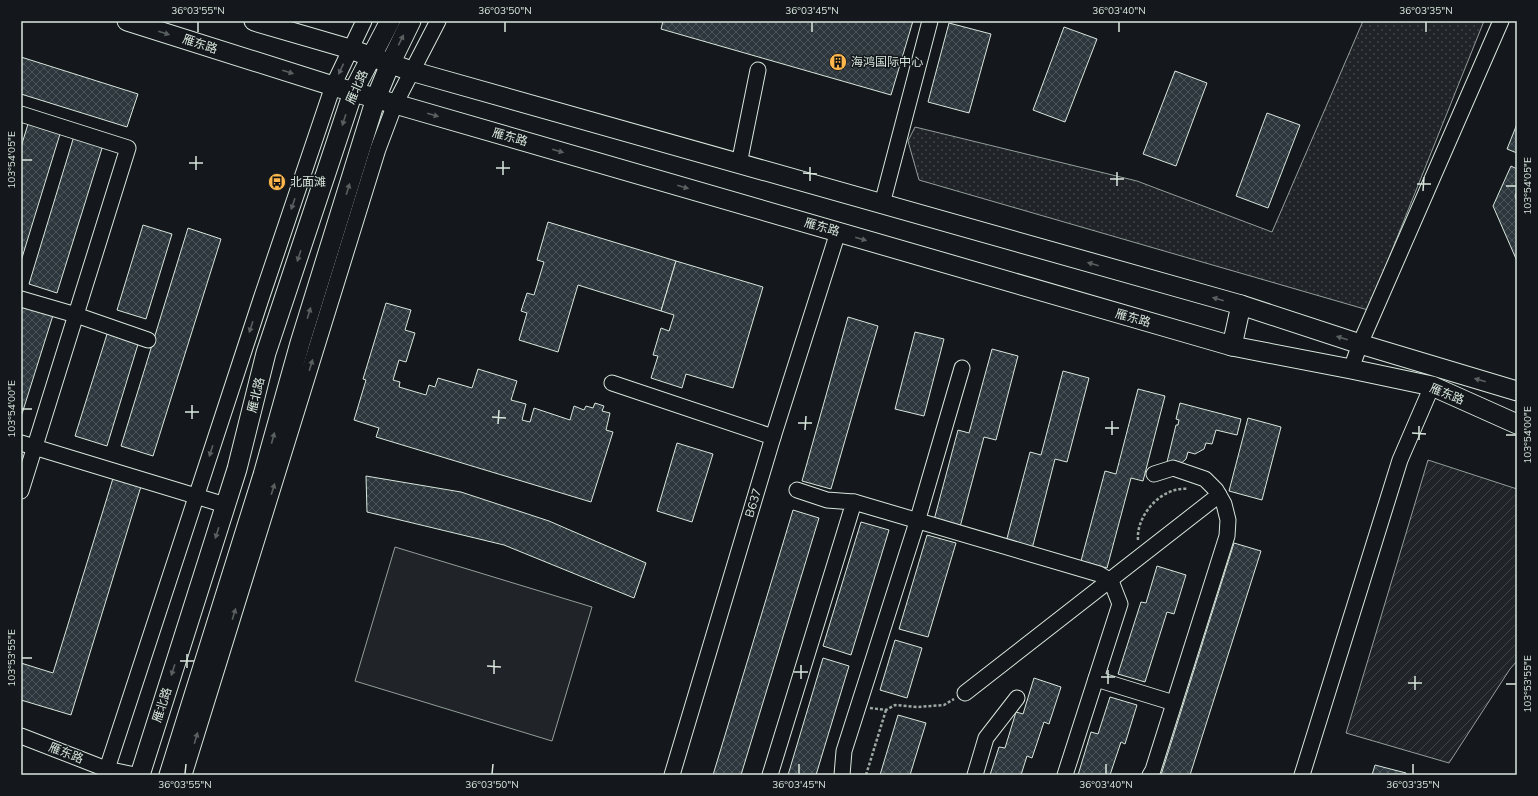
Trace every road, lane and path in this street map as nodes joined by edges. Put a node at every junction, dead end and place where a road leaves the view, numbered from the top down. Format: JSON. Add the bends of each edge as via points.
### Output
{"nodes":[{"id":1,"x":127,"y":21,"type":"edge"},
{"id":2,"x":254,"y":21,"type":"edge"},
{"id":3,"x":364,"y":21,"type":"edge"},
{"id":4,"x":390,"y":21,"type":"edge"},
{"id":5,"x":411,"y":21,"type":"edge"},
{"id":6,"x":438,"y":21,"type":"edge"},
{"id":7,"x":930,"y":21,"type":"edge"},
{"id":8,"x":1501,"y":21,"type":"edge"},
{"id":9,"x":350,"y":49,"type":"junction"},
{"id":10,"x":371,"y":57,"type":"junction"},
{"id":11,"x":390,"y":64,"type":"junction"},
{"id":12,"x":758,"y":70,"type":"dead end"},
{"id":13,"x":411,"y":72,"type":"junction"},
{"id":14,"x":333,"y":86,"type":"junction"},
{"id":15,"x":354,"y":92,"type":"junction"},
{"id":16,"x":376,"y":98,"type":"junction"},
{"id":17,"x":396,"y":104,"type":"junction"},
{"id":18,"x":21,"y":114,"type":"edge"},
{"id":19,"x":739,"y":164,"type":"junction"},
{"id":20,"x":882,"y":204,"type":"junction"},
{"id":21,"x":838,"y":232,"type":"junction"},
{"id":22,"x":21,"y":299,"type":"edge"},
{"id":23,"x":1241,"y":305,"type":"junction"},
{"id":24,"x":76,"y":315,"type":"junction"},
{"id":25,"x":148,"y":340,"type":"dead end"},
{"id":26,"x":1360,"y":344,"type":"junction"},
{"id":27,"x":1232,"y":346,"type":"junction"},
{"id":28,"x":962,"y":368,"type":"dead end"},
{"id":29,"x":1351,"y":369,"type":"junction"},
{"id":30,"x":612,"y":384,"type":"dead end"},
{"id":31,"x":1432,"y":386,"type":"junction"},
{"id":32,"x":1517,"y":391,"type":"edge"},
{"id":33,"x":1517,"y":424,"type":"edge"},
{"id":34,"x":773,"y":437,"type":"junction"},
{"id":35,"x":28,"y":445,"type":"edge"},
{"id":36,"x":1154,"y":474,"type":"dead end"},
{"id":37,"x":796,"y":490,"type":"dead end"},
{"id":38,"x":21,"y":491,"type":"edge"},
{"id":39,"x":196,"y":496,"type":"junction"},
{"id":40,"x":1216,"y":498,"type":"junction"},
{"id":41,"x":854,"y":502,"type":"junction"},
{"id":42,"x":225,"y":505,"type":"junction"},
{"id":43,"x":917,"y":522,"type":"junction"},
{"id":44,"x":1143,"y":555,"type":"junction"},
{"id":45,"x":1111,"y":581,"type":"junction"},
{"id":46,"x":1096,"y":679,"type":"junction"},
{"id":47,"x":965,"y":693,"type":"joint"},
{"id":48,"x":1017,"y":698,"type":"dead end"},
{"id":49,"x":1174,"y":703,"type":"junction"},
{"id":50,"x":858,"y":706,"type":"junction"},
{"id":51,"x":886,"y":710,"type":"junction"},
{"id":52,"x":21,"y":736,"type":"edge"},
{"id":53,"x":106,"y":772,"type":"edge"},
{"id":54,"x":135,"y":775,"type":"edge"},
{"id":55,"x":140,"y":775,"type":"edge"},
{"id":56,"x":169,"y":775,"type":"edge"},
{"id":57,"x":184,"y":775,"type":"edge"},
{"id":58,"x":672,"y":775,"type":"edge"},
{"id":59,"x":770,"y":775,"type":"edge"},
{"id":60,"x":842,"y":775,"type":"edge"},
{"id":61,"x":866,"y":775,"type":"edge"},
{"id":62,"x":975,"y":775,"type":"edge"},
{"id":63,"x":1065,"y":775,"type":"edge"},
{"id":64,"x":1150,"y":775,"type":"edge"},
{"id":65,"x":1302,"y":775,"type":"edge"}],
"edges":[{"from":1,"to":14,"type":"main road","name":"雁东路","one_way":true},
{"from":2,"to":9,"type":"main road","name":"雁东路"},
{"from":3,"to":9,"type":"street"},
{"from":4,"to":10,"type":"main road","name":"雁北路"},
{"from":11,"to":5,"type":"main road","name":"雁北路","one_way":true},
{"from":6,"to":13,"type":"street"},
{"from":7,"to":20,"type":"street"},
{"from":8,"to":26,"type":"street"},
{"from":9,"to":10,"type":"main road","name":"雁东路"},
{"from":9,"to":14,"type":"street","one_way":true},
{"from":10,"to":11,"type":"main road","name":"雁东路"},
{"from":10,"to":15,"type":"main road","name":"雁北路"},
{"from":11,"to":13,"type":"main road","name":"雁东路"},
{"from":11,"to":16,"type":"main road","name":"雁北路"},
{"from":12,"to":19,"type":"street"},
{"from":13,"to":17,"type":"street"},
{"from":13,"to":19,"type":"main road","name":"雁东路"},
{"from":14,"to":15,"type":"main road","name":"雁东路"},
{"from":14,"to":39,"type":"street","one_way":true},
{"from":15,"to":16,"type":"main road","name":"雁东路"},
{"from":15,"to":42,"type":"main road","name":"雁北路","one_way":true,"via":[[266,353],[237,469]]},
{"from":16,"to":17,"type":"main road","name":"雁东路"},
{"from":56,"to":16,"type":"main road","name":"雁北路","one_way":true,"via":[[263,475],[300,343]]},
{"from":17,"to":21,"type":"main road","name":"雁东路","one_way":true},
{"from":57,"to":17,"type":"street","one_way":true,"via":[[376,157]]},
{"from":18,"to":24,"type":"street","via":[[128,148]]},
{"from":19,"to":20,"type":"main road","name":"雁东路"},
{"from":23,"to":20,"type":"main road","name":"雁东路","one_way":true},
{"from":21,"to":27,"type":"main road","name":"雁东路","one_way":true},
{"from":21,"to":34,"type":"street","name":"B637"},
{"from":22,"to":24,"type":"street"},
{"from":26,"to":23,"type":"main road","name":"雁东路","one_way":true},
{"from":23,"to":27,"type":"main road"},
{"from":24,"to":25,"type":"street"},
{"from":24,"to":35,"type":"street"},
{"from":26,"to":29,"type":"street"},
{"from":32,"to":26,"type":"main road","name":"雁东路","one_way":true},
{"from":27,"to":29,"type":"main road","name":"雁东路"},
{"from":28,"to":43,"type":"street"},
{"from":29,"to":31,"type":"main road","name":"雁东路"},
{"from":30,"to":34,"type":"street"},
{"from":31,"to":33,"type":"main road","name":"雁东路"},
{"from":31,"to":65,"type":"street","via":[[1400,460]]},
{"from":34,"to":58,"type":"street","name":"B637"},
{"from":35,"to":38,"type":"street"},
{"from":35,"to":39,"type":"street"},
{"from":36,"to":40,"type":"street","via":[[1173,468],[1205,478],[1216,490]]},
{"from":37,"to":41,"type":"street","via":[[827,500]]},
{"from":39,"to":42,"type":"street"},
{"from":39,"to":53,"type":"street"},
{"from":40,"to":44,"type":"street"},
{"from":40,"to":44,"type":"path","via":[[1186,488],[1170,490],[1159,497],[1140,523],[1137,534],[1138,546]]},
{"from":40,"to":49,"type":"street","via":[[1224,504],[1228,520],[1227,536]]},
{"from":41,"to":43,"type":"street"},
{"from":41,"to":59,"type":"street"},
{"from":42,"to":55,"type":"main road","name":"雁北路","one_way":true},
{"from":43,"to":45,"type":"street","via":[[1099,574]]},
{"from":43,"to":50,"type":"street"},
{"from":44,"to":45,"type":"street"},
{"from":45,"to":46,"type":"street","via":[[1120,604]]},
{"from":45,"to":47,"type":"street"},
{"from":46,"to":49,"type":"street"},
{"from":46,"to":63,"type":"street"},
{"from":47,"to":51,"type":"path","via":[[944,705],[895,705]]},
{"from":48,"to":62,"type":"street","via":[[986,738]]},
{"from":49,"to":64,"type":"street"},
{"from":50,"to":51,"type":"path"},
{"from":50,"to":60,"type":"street","via":[[844,751]]},
{"from":51,"to":61,"type":"path"},
{"from":52,"to":53,"type":"street","name":"雁东路"},
{"from":53,"to":54,"type":"street","name":"雁东路"}]}
